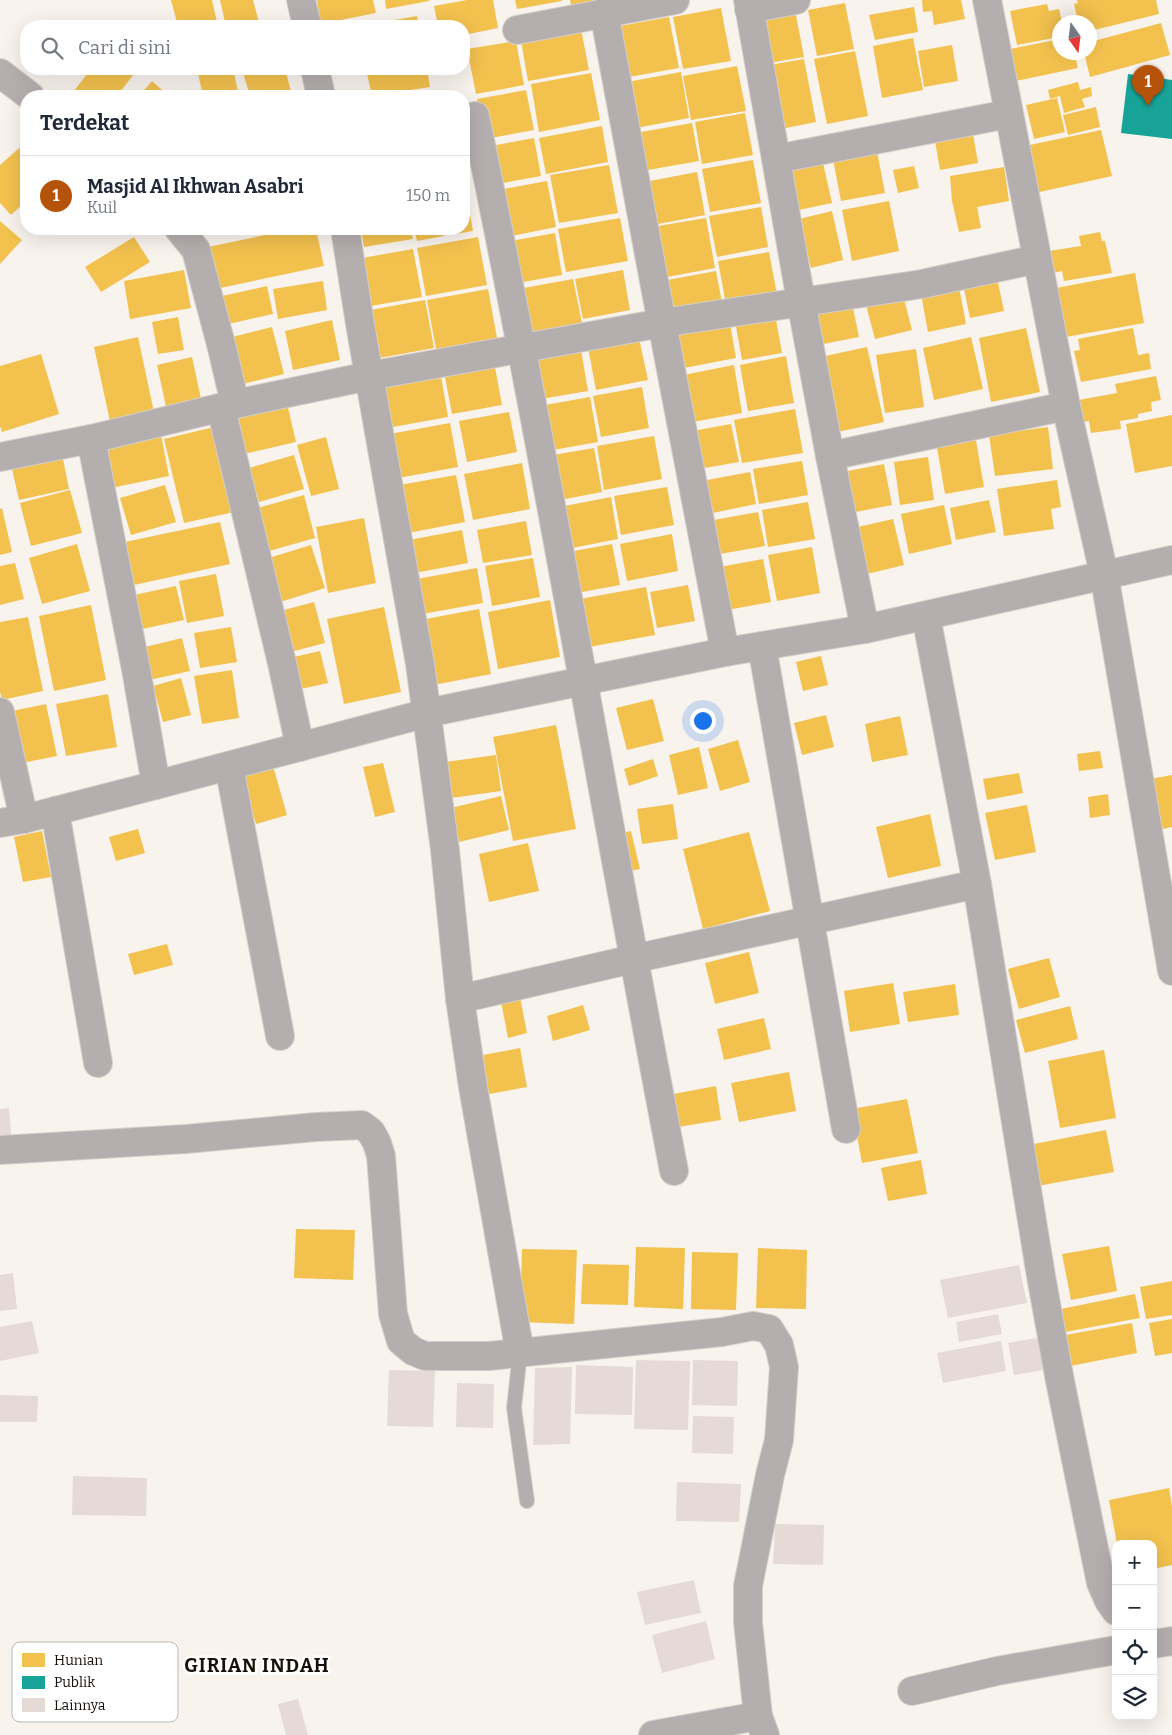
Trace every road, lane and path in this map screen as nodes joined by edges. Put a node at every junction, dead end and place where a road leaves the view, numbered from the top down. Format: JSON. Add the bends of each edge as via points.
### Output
{"nodes":[{"id":1,"x":301,"y":0,"type":"edge"},
{"id":2,"x":675,"y":0,"type":"edge"},
{"id":3,"x":796,"y":0,"type":"edge"},
{"id":4,"x":986,"y":0,"type":"edge"},
{"id":5,"x":748,"y":4,"type":"edge"},
{"id":6,"x":604,"y":12,"type":"junction"},
{"id":7,"x":306,"y":20,"type":"edge"},
{"id":8,"x":517,"y":30,"type":"dead end"},
{"id":9,"x":0,"y":73,"type":"edge"},
{"id":10,"x":317,"y":75,"type":"edge"},
{"id":11,"x":22,"y":90,"type":"edge"},
{"id":12,"x":320,"y":90,"type":"edge"},
{"id":13,"x":1008,"y":114,"type":"junction"},
{"id":14,"x":475,"y":116,"type":"dead end"},
{"id":15,"x":776,"y":159,"type":"junction"},
{"id":16,"x":185,"y":235,"type":"edge"},
{"id":17,"x":346,"y":235,"type":"edge"},
{"id":18,"x":1037,"y":259,"type":"junction"},
{"id":19,"x":801,"y":301,"type":"junction"},
{"id":20,"x":662,"y":323,"type":"junction"},
{"id":21,"x":521,"y":348,"type":"junction"},
{"id":22,"x":369,"y":376,"type":"junction"},
{"id":23,"x":228,"y":406,"type":"junction"},
{"id":24,"x":1066,"y":406,"type":"junction"},
{"id":25,"x":91,"y":439,"type":"junction"},
{"id":26,"x":830,"y":456,"type":"junction"},
{"id":27,"x":0,"y":457,"type":"edge"},
{"id":28,"x":1172,"y":560,"type":"edge"},
{"id":29,"x":1104,"y":574,"type":"junction"},
{"id":30,"x":926,"y":616,"type":"junction"},
{"id":31,"x":865,"y":629,"type":"junction"},
{"id":32,"x":762,"y":646,"type":"junction"},
{"id":33,"x":725,"y":652,"type":"junction"},
{"id":34,"x":583,"y":680,"type":"junction"},
{"id":35,"x":0,"y":712,"type":"edge"},
{"id":36,"x":426,"y":712,"type":"junction"},
{"id":37,"x":300,"y":747,"type":"junction"},
{"id":38,"x":229,"y":766,"type":"junction"},
{"id":39,"x":156,"y":785,"type":"junction"},
{"id":40,"x":54,"y":811,"type":"junction"},
{"id":41,"x":12,"y":821,"type":"edge"},
{"id":42,"x":1161,"y":845,"type":"edge"},
{"id":43,"x":977,"y":884,"type":"junction"},
{"id":44,"x":808,"y":921,"type":"junction"},
{"id":45,"x":633,"y":959,"type":"junction"},
{"id":46,"x":1172,"y":971,"type":"edge"},
{"id":47,"x":460,"y":999,"type":"junction"},
{"id":48,"x":280,"y":1036,"type":"dead end"},
{"id":49,"x":98,"y":1063,"type":"dead end"},
{"id":50,"x":846,"y":1130,"type":"dead end"},
{"id":51,"x":0,"y":1150,"type":"edge"},
{"id":52,"x":674,"y":1171,"type":"dead end"},
{"id":53,"x":520,"y":1353,"type":"junction"},
{"id":54,"x":527,"y":1501,"type":"dead end"},
{"id":55,"x":1112,"y":1605,"type":"edge"},
{"id":56,"x":1172,"y":1641,"type":"edge"},
{"id":57,"x":1157,"y":1643,"type":"edge"},
{"id":58,"x":1112,"y":1651,"type":"edge"},
{"id":59,"x":912,"y":1691,"type":"dead end"},
{"id":60,"x":762,"y":1726,"type":"edge"},
{"id":61,"x":653,"y":1735,"type":"edge"}],
"edges":[{"from":1,"to":7,"type":"street"},
{"from":2,"to":6,"type":"street"},
{"from":3,"to":5,"type":"street"},
{"from":4,"to":13,"type":"street"},
{"from":5,"to":15,"type":"street"},
{"from":6,"to":8,"type":"street"},
{"from":6,"to":20,"type":"street"},
{"from":9,"to":11,"type":"street"},
{"from":10,"to":12,"type":"street"},
{"from":13,"to":15,"type":"street"},
{"from":13,"to":18,"type":"street"},
{"from":14,"to":21,"type":"street"},
{"from":15,"to":19,"type":"street"},
{"from":16,"to":23,"type":"street","via":[[196,250],[222,348]]},
{"from":17,"to":22,"type":"street"},
{"from":18,"to":19,"type":"street","via":[[922,284]]},
{"from":18,"to":24,"type":"street"},
{"from":19,"to":20,"type":"street"},
{"from":19,"to":26,"type":"street"},
{"from":20,"to":21,"type":"street"},
{"from":20,"to":33,"type":"street"},
{"from":21,"to":22,"type":"street"},
{"from":21,"to":34,"type":"street"},
{"from":22,"to":23,"type":"street"},
{"from":22,"to":36,"type":"street"},
{"from":23,"to":25,"type":"street"},
{"from":23,"to":37,"type":"street"},
{"from":24,"to":26,"type":"street"},
{"from":24,"to":29,"type":"street"},
{"from":25,"to":27,"type":"street"},
{"from":25,"to":39,"type":"street"},
{"from":26,"to":31,"type":"street"},
{"from":28,"to":29,"type":"street"},
{"from":29,"to":30,"type":"street"},
{"from":29,"to":42,"type":"street"},
{"from":30,"to":31,"type":"street"},
{"from":30,"to":43,"type":"street"},
{"from":31,"to":32,"type":"street"},
{"from":32,"to":33,"type":"street"},
{"from":32,"to":44,"type":"street"},
{"from":33,"to":34,"type":"street"},
{"from":34,"to":36,"type":"street"},
{"from":34,"to":45,"type":"street"},
{"from":35,"to":41,"type":"street"},
{"from":36,"to":37,"type":"street"},
{"from":36,"to":47,"type":"street","via":[[445,850]]},
{"from":37,"to":38,"type":"street"},
{"from":38,"to":39,"type":"street"},
{"from":38,"to":48,"type":"street"},
{"from":39,"to":40,"type":"street"},
{"from":40,"to":41,"type":"street"},
{"from":40,"to":49,"type":"street"},
{"from":42,"to":46,"type":"street"},
{"from":43,"to":44,"type":"street"},
{"from":43,"to":55,"type":"street","via":[[1060,1381],[1101,1583]]},
{"from":44,"to":45,"type":"street"},
{"from":44,"to":50,"type":"street"},
{"from":45,"to":47,"type":"street"},
{"from":45,"to":52,"type":"street"},
{"from":47,"to":53,"type":"street"},
{"from":51,"to":53,"type":"street","via":[[362,1125],[371,1132],[380,1156],[390,1285],[401,1341],[425,1356]]},
{"from":53,"to":54,"type":"lane","via":[[514,1408]]},
{"from":53,"to":60,"type":"street","via":[[752,1326],[770,1329],[779,1345],[784,1366],[779,1440],[748,1586],[748,1622]]},
{"from":56,"to":57,"type":"street"},
{"from":58,"to":59,"type":"street","via":[[997,1671]]},
{"from":60,"to":61,"type":"street"}]}
